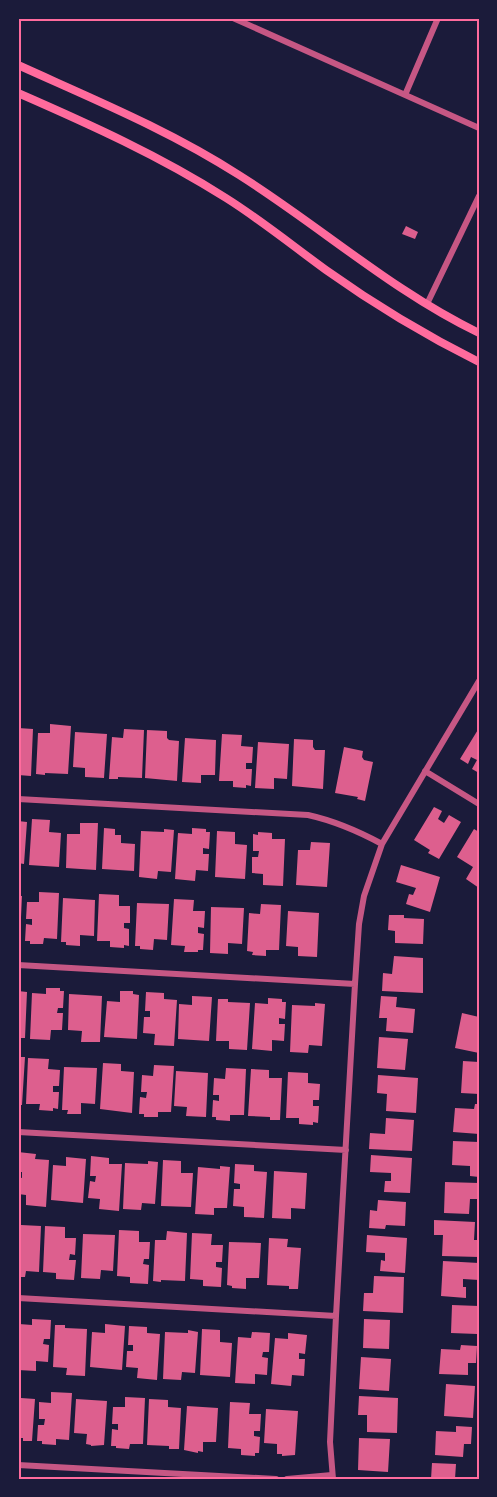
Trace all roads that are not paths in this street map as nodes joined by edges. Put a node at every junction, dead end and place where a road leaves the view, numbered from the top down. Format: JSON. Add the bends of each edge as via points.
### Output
{"nodes":[{"id":1,"x":232,"y":18,"type":"edge"},
{"id":2,"x":438,"y":18,"type":"edge"},
{"id":3,"x":18,"y":65,"type":"edge"},
{"id":4,"x":18,"y":93,"type":"edge"},
{"id":5,"x":405,"y":95,"type":"junction"},
{"id":6,"x":479,"y":128,"type":"edge"},
{"id":7,"x":479,"y":196,"type":"edge"},
{"id":8,"x":427,"y":304,"type":"junction"},
{"id":9,"x":479,"y":333,"type":"edge"},
{"id":10,"x":479,"y":362,"type":"edge"},
{"id":11,"x":479,"y":681,"type":"edge"},
{"id":12,"x":424,"y":771,"type":"junction"},
{"id":13,"x":18,"y":799,"type":"edge"},
{"id":14,"x":479,"y":804,"type":"edge"},
{"id":15,"x":382,"y":844,"type":"junction"},
{"id":16,"x":18,"y":965,"type":"edge"},
{"id":17,"x":355,"y":984,"type":"junction"},
{"id":18,"x":18,"y":1132,"type":"edge"},
{"id":19,"x":346,"y":1150,"type":"junction"},
{"id":20,"x":18,"y":1298,"type":"edge"},
{"id":21,"x":336,"y":1316,"type":"junction"},
{"id":22,"x":18,"y":1465,"type":"edge"},
{"id":23,"x":332,"y":1477,"type":"edge"},
{"id":24,"x":276,"y":1479,"type":"edge"},
{"id":25,"x":286,"y":1479,"type":"edge"}],
"edges":[{"from":1,"to":5,"type":"street"},
{"from":2,"to":5,"type":"street"},
{"from":3,"to":8,"type":"main road","via":[[195,148]]},
{"from":4,"to":10,"type":"main road","via":[[181,171],[396,316]]},
{"from":5,"to":6,"type":"street"},
{"from":7,"to":8,"type":"street"},
{"from":8,"to":9,"type":"main road"},
{"from":11,"to":12,"type":"street"},
{"from":12,"to":14,"type":"street"},
{"from":12,"to":15,"type":"street"},
{"from":13,"to":15,"type":"street","via":[[308,816],[327,819]]},
{"from":15,"to":17,"type":"street","via":[[364,896]]},
{"from":16,"to":17,"type":"street"},
{"from":17,"to":19,"type":"street"},
{"from":18,"to":19,"type":"street"},
{"from":19,"to":21,"type":"street"},
{"from":20,"to":21,"type":"street"},
{"from":21,"to":23,"type":"street"},
{"from":22,"to":24,"type":"street"},
{"from":23,"to":25,"type":"street"}]}
